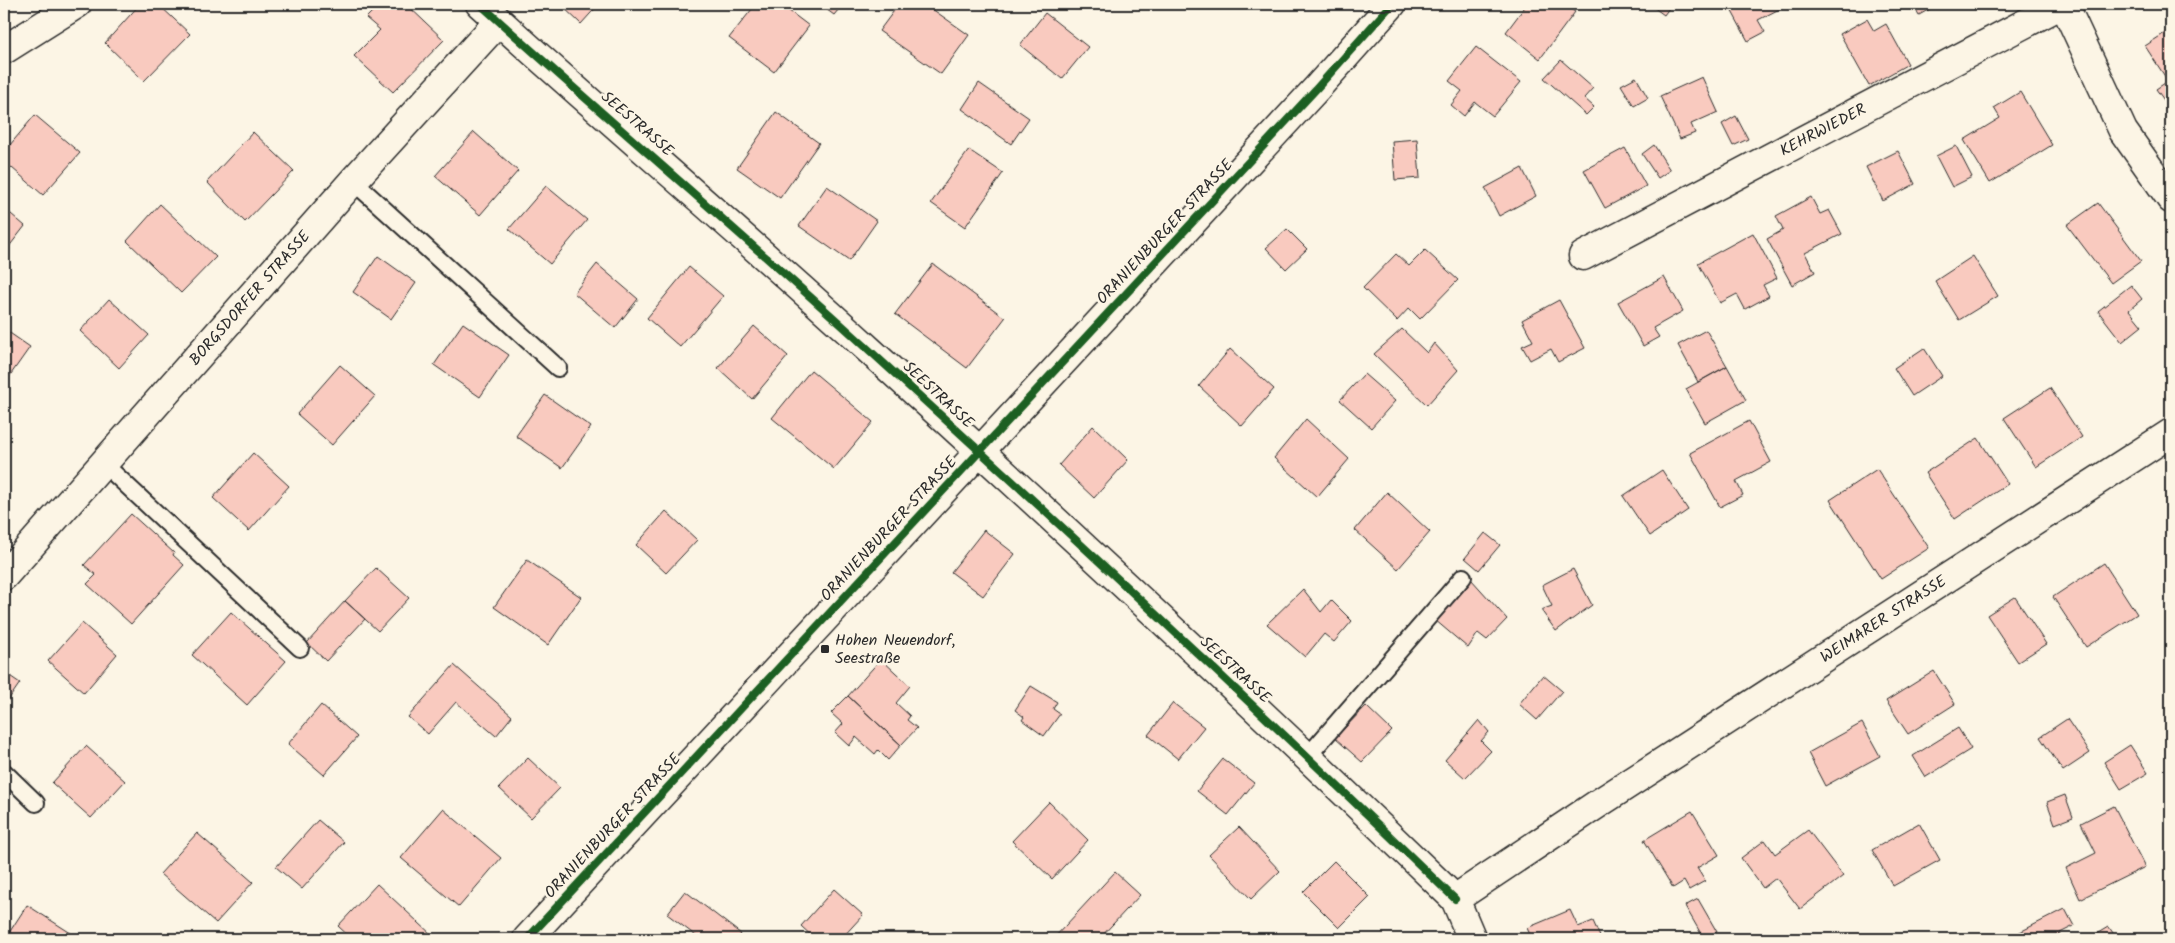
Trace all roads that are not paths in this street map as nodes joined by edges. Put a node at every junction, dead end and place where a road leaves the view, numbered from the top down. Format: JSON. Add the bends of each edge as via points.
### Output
{"nodes":[{"id":1,"x":77,"y":4,"type":"edge"},
{"id":2,"x":1392,"y":4,"type":"edge"},
{"id":3,"x":2063,"y":4,"type":"edge"},
{"id":4,"x":489,"y":12,"type":"edge"},
{"id":5,"x":4,"y":50,"type":"edge"},
{"id":6,"x":352,"y":181,"type":"junction"},
{"id":7,"x":2171,"y":199,"type":"edge"},
{"id":8,"x":1583,"y":256,"type":"dead end"},
{"id":9,"x":558,"y":368,"type":"dead end"},
{"id":10,"x":2171,"y":433,"type":"edge"},
{"id":11,"x":979,"y":452,"type":"junction"},
{"id":12,"x":104,"y":464,"type":"junction"},
{"id":13,"x":4,"y":576,"type":"edge"},
{"id":14,"x":1463,"y":577,"type":"dead end"},
{"id":15,"x":300,"y":648,"type":"dead end"},
{"id":16,"x":1308,"y":756,"type":"junction"},
{"id":17,"x":4,"y":772,"type":"edge"},
{"id":18,"x":36,"y":803,"type":"dead end"},
{"id":19,"x":1455,"y":899,"type":"junction"},
{"id":20,"x":527,"y":939,"type":"edge"},
{"id":21,"x":1472,"y":939,"type":"edge"}],
"edges":[{"from":1,"to":5,"type":"street"},
{"from":2,"to":11,"type":"street","name":"ORANIENBURGER STRASSE"},
{"from":3,"to":7,"type":"street","via":[[2123,131]]},
{"from":3,"to":8,"type":"street","name":"KEHRWIEDER"},
{"from":4,"to":6,"type":"street","name":"BORGSDORFER STRASSE"},
{"from":4,"to":11,"type":"street","name":"SEESTRASSE","via":[[867,348]]},
{"from":6,"to":9,"type":"lane"},
{"from":6,"to":12,"type":"street","name":"BORGSDORFER STRASSE"},
{"from":10,"to":19,"type":"street","name":"WEIMARER STRASSE"},
{"from":11,"to":16,"type":"street","name":"SEESTRASSE"},
{"from":11,"to":20,"type":"street","name":"ORANIENBURGER STRASSE"},
{"from":12,"to":13,"type":"street","name":"BORGSDORFER STRASSE"},
{"from":12,"to":15,"type":"lane"},
{"from":14,"to":16,"type":"lane"},
{"from":16,"to":19,"type":"street","name":"SEESTRASSE"},
{"from":17,"to":18,"type":"lane"},
{"from":19,"to":21,"type":"street","name":"SEESTRASSE"}]}
